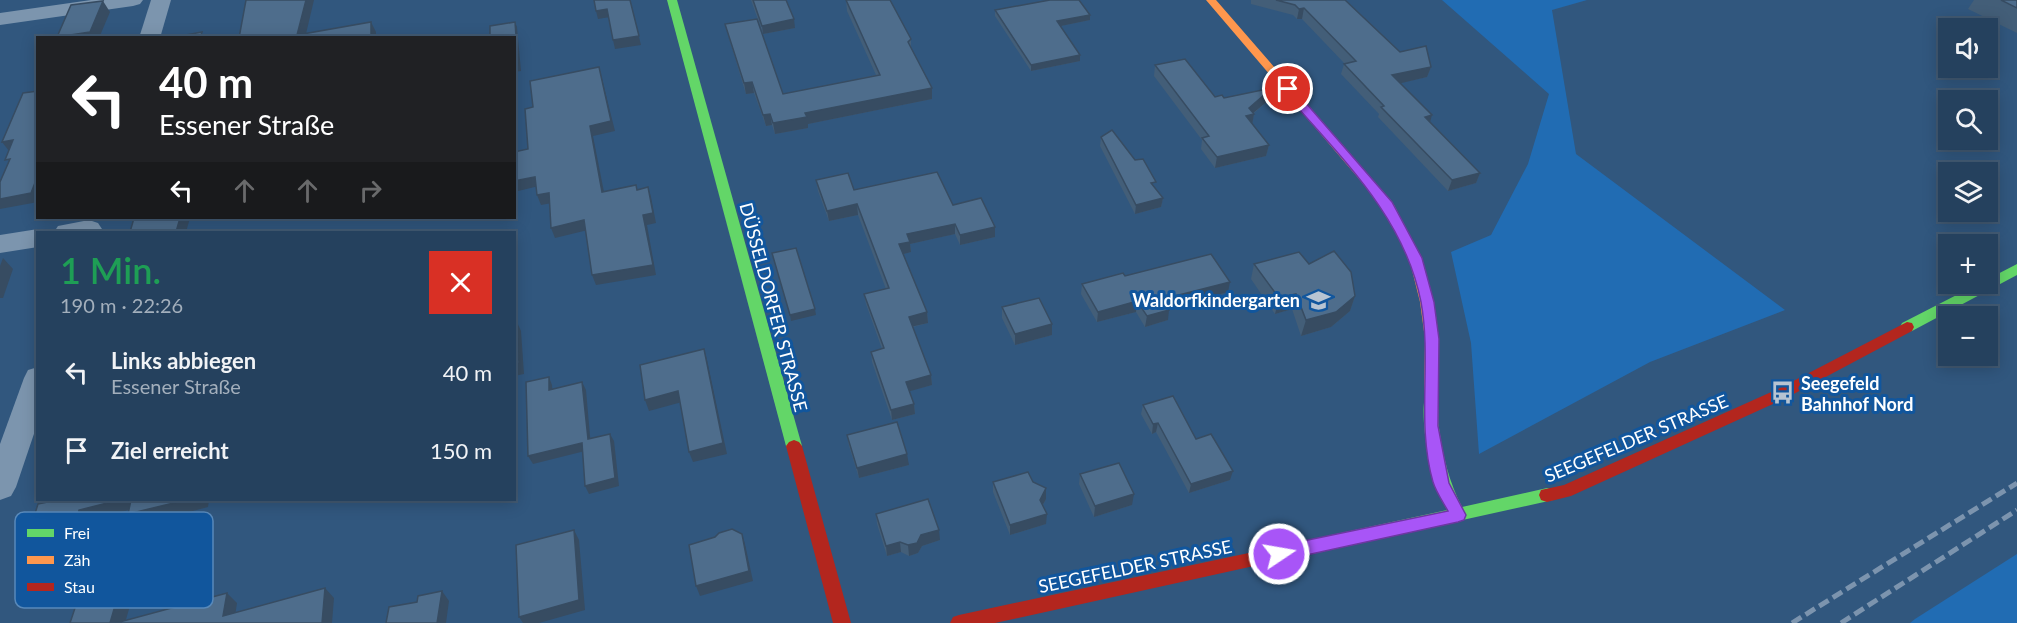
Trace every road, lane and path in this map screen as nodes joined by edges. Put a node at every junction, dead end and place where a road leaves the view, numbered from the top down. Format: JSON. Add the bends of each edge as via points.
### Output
{"nodes":[{"id":1,"x":133,"y":0,"type":"edge"},
{"id":2,"x":161,"y":0,"type":"edge"},
{"id":3,"x":672,"y":0,"type":"edge"},
{"id":4,"x":1211,"y":0,"type":"edge"},
{"id":5,"x":0,"y":19,"type":"edge"},
{"id":6,"x":150,"y":36,"type":"edge"},
{"id":7,"x":36,"y":238,"type":"edge"},
{"id":8,"x":0,"y":244,"type":"edge"},
{"id":9,"x":2017,"y":269,"type":"edge"},
{"id":10,"x":36,"y":384,"type":"edge"},
{"id":11,"x":0,"y":487,"type":"edge"},
{"id":12,"x":1458,"y":515,"type":"junction"},
{"id":13,"x":842,"y":623,"type":"edge"},
{"id":14,"x":959,"y":623,"type":"edge"}],
"edges":[{"from":1,"to":5,"type":"street"},
{"from":2,"to":6,"type":"street"},
{"from":3,"to":13,"type":"street","name":"DÜSSELDORFER STRASSE"},
{"from":4,"to":12,"type":"street","via":[[1388,205],[1416,258],[1432,339],[1431,426],[1442,483]]},
{"from":7,"to":8,"type":"street"},
{"from":9,"to":12,"type":"street","name":"SEEGEFELDER STRASSE","via":[[1783,393],[1566,491]]},
{"from":10,"to":11,"type":"street"},
{"from":12,"to":14,"type":"street","name":"SEEGEFELDER STRASSE"}]}
